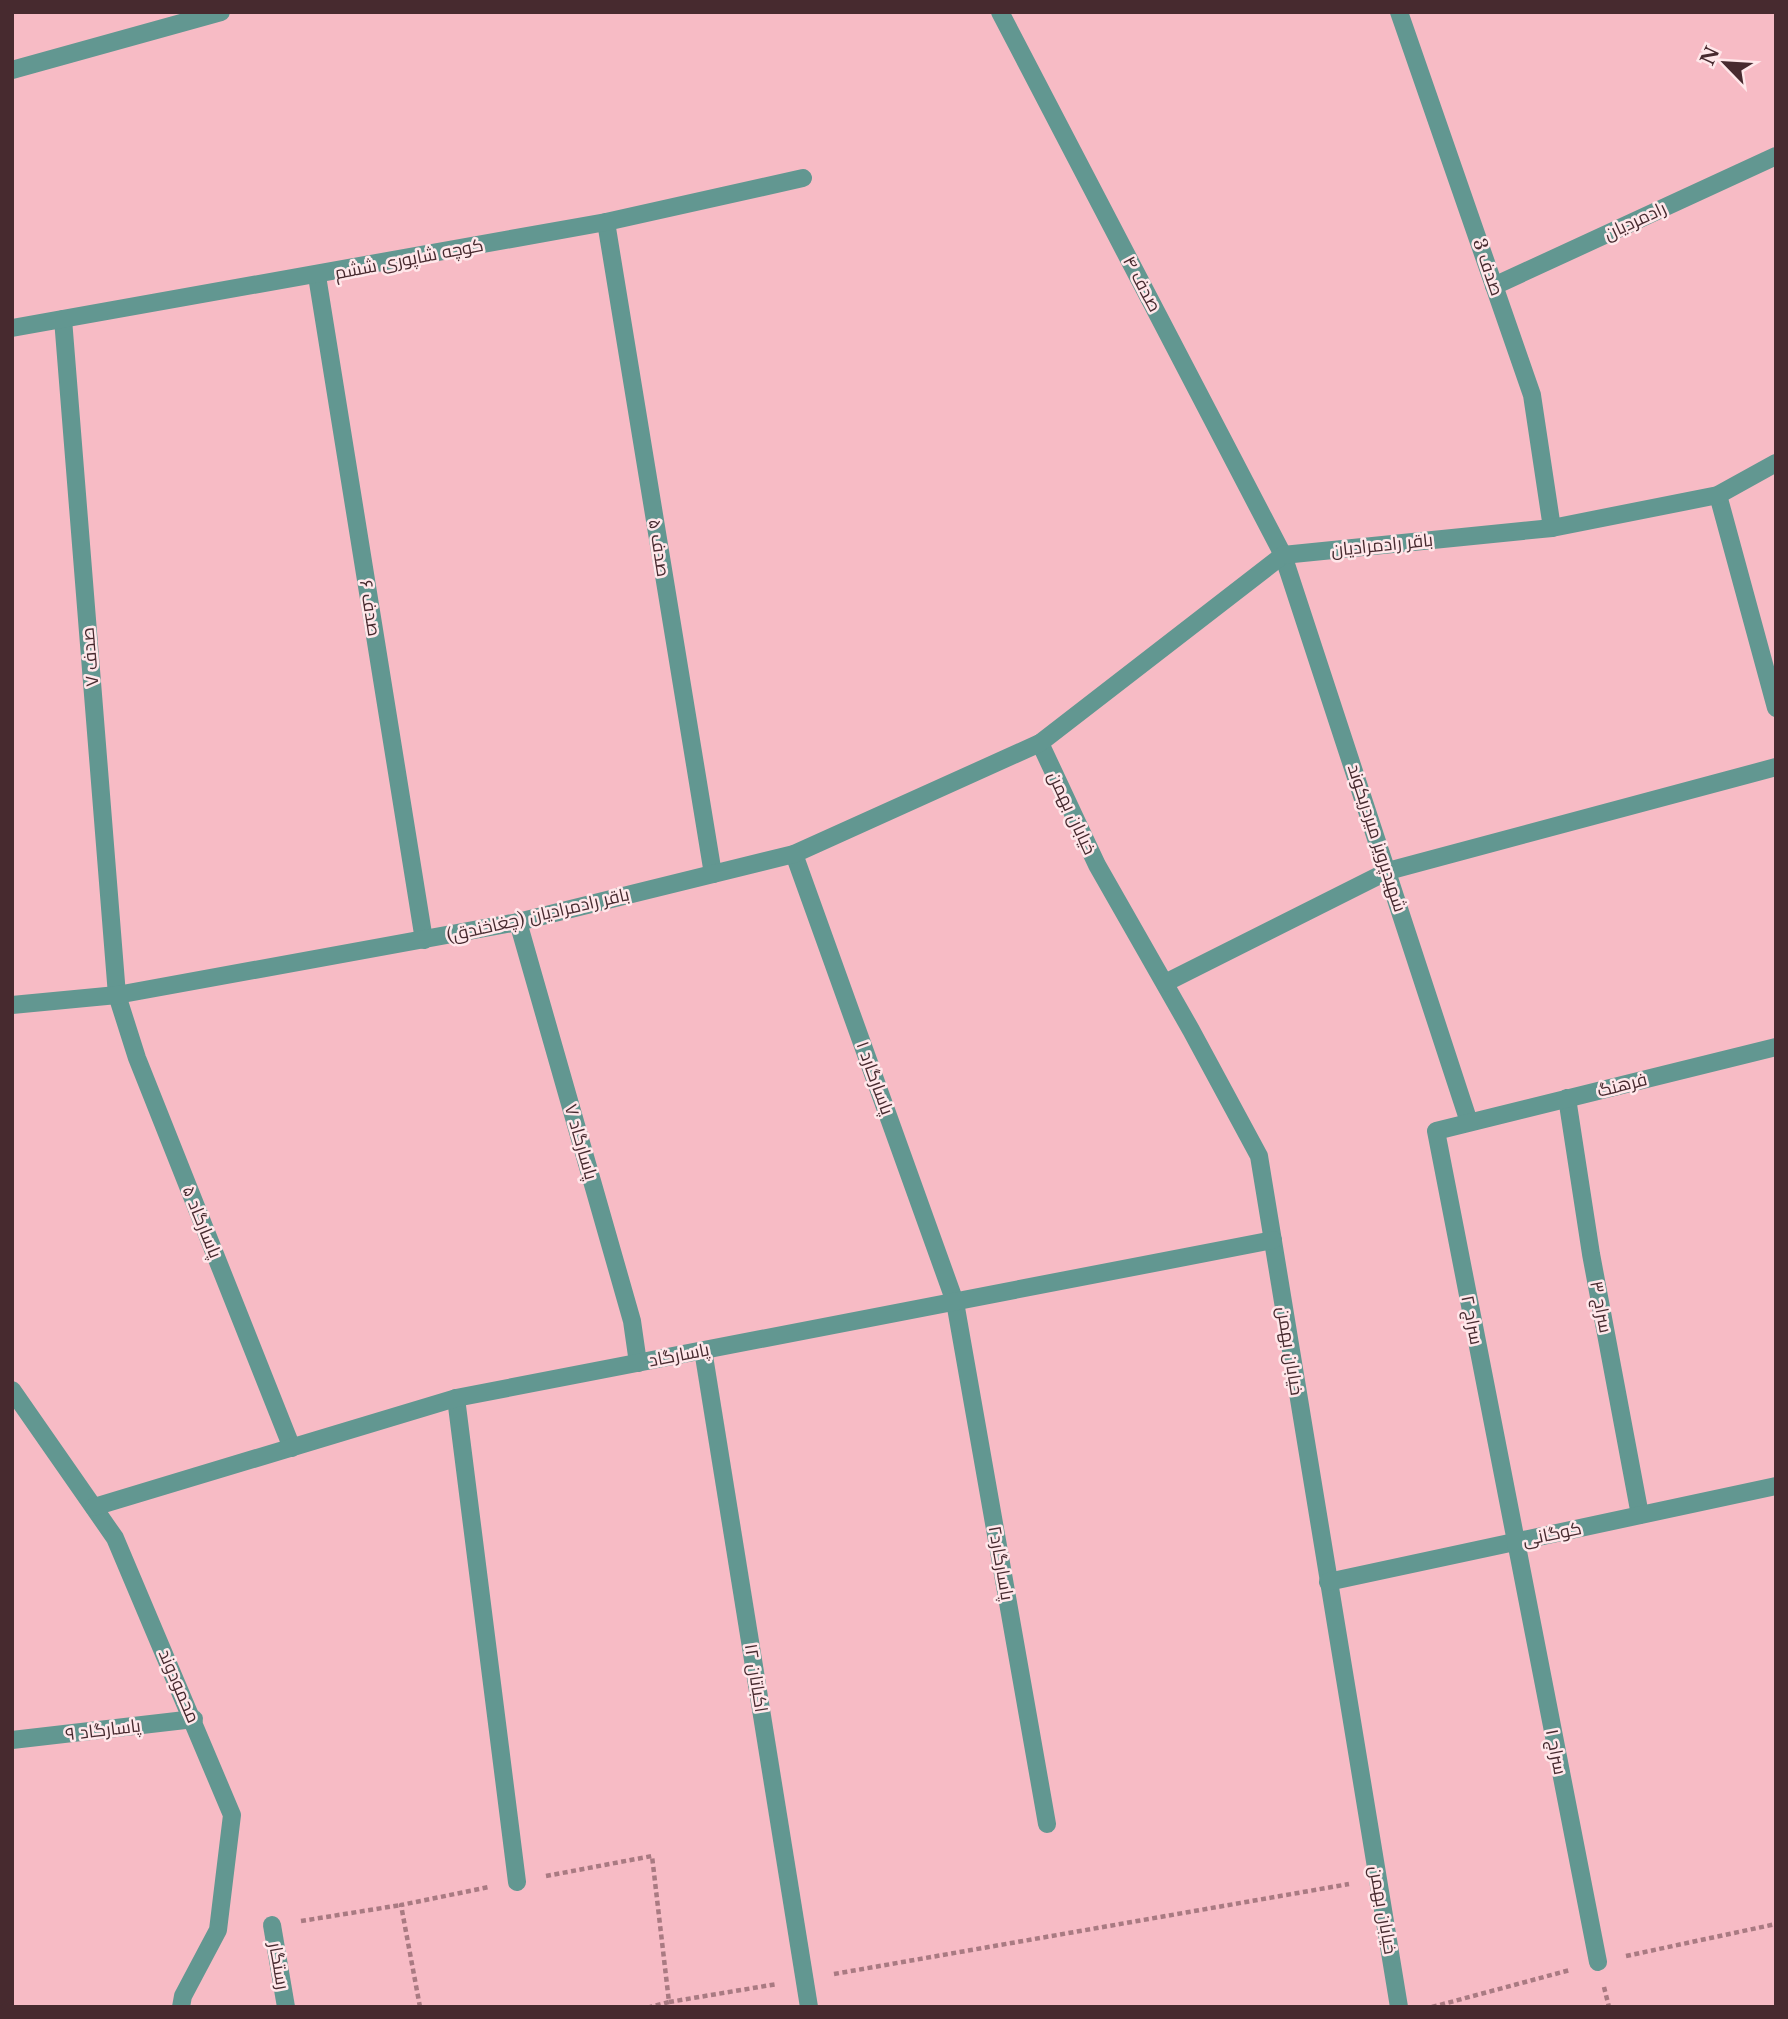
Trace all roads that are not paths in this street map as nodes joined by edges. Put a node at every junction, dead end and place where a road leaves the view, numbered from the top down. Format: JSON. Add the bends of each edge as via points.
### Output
{"nodes":[{"id":1,"x":221,"y":12,"type":"edge"},
{"id":2,"x":1000,"y":12,"type":"edge"},
{"id":3,"x":1399,"y":12,"type":"edge"},
{"id":4,"x":12,"y":70,"type":"edge"},
{"id":5,"x":1776,"y":156,"type":"edge"},
{"id":6,"x":803,"y":178,"type":"dead end"},
{"id":7,"x":606,"y":222,"type":"junction"},
{"id":8,"x":317,"y":276,"type":"junction"},
{"id":9,"x":1494,"y":286,"type":"junction"},
{"id":10,"x":63,"y":320,"type":"junction"},
{"id":11,"x":12,"y":328,"type":"edge"},
{"id":12,"x":1776,"y":463,"type":"edge"},
{"id":13,"x":1718,"y":495,"type":"junction"},
{"id":14,"x":1552,"y":528,"type":"junction"},
{"id":15,"x":1283,"y":555,"type":"junction"},
{"id":16,"x":1776,"y":708,"type":"edge"},
{"id":17,"x":1040,"y":743,"type":"junction"},
{"id":18,"x":1776,"y":767,"type":"edge"},
{"id":19,"x":793,"y":854,"type":"junction"},
{"id":20,"x":1388,"y":871,"type":"junction"},
{"id":21,"x":713,"y":874,"type":"junction"},
{"id":22,"x":518,"y":922,"type":"junction"},
{"id":23,"x":424,"y":940,"type":"junction"},
{"id":24,"x":1165,"y":983,"type":"junction"},
{"id":25,"x":117,"y":995,"type":"junction"},
{"id":26,"x":12,"y":1005,"type":"edge"},
{"id":27,"x":1776,"y":1047,"type":"edge"},
{"id":28,"x":1567,"y":1098,"type":"junction"},
{"id":29,"x":1469,"y":1122,"type":"junction"},
{"id":30,"x":1273,"y":1240,"type":"junction"},
{"id":31,"x":955,"y":1302,"type":"junction"},
{"id":32,"x":703,"y":1350,"type":"junction"},
{"id":33,"x":638,"y":1363,"type":"junction"},
{"id":34,"x":12,"y":1390,"type":"edge"},
{"id":35,"x":456,"y":1398,"type":"junction"},
{"id":36,"x":292,"y":1448,"type":"junction"},
{"id":37,"x":1776,"y":1486,"type":"edge"},
{"id":38,"x":94,"y":1507,"type":"junction"},
{"id":39,"x":1640,"y":1515,"type":"junction"},
{"id":40,"x":1514,"y":1542,"type":"junction"},
{"id":41,"x":1328,"y":1582,"type":"junction"},
{"id":42,"x":194,"y":1719,"type":"junction"},
{"id":43,"x":12,"y":1740,"type":"edge"},
{"id":44,"x":1047,"y":1824,"type":"dead end"},
{"id":45,"x":517,"y":1882,"type":"road end"},
{"id":46,"x":272,"y":1925,"type":"road end"},
{"id":47,"x":1598,"y":1962,"type":"dead end"},
{"id":48,"x":181,"y":2007,"type":"edge"},
{"id":49,"x":286,"y":2007,"type":"edge"},
{"id":50,"x":809,"y":2007,"type":"edge"},
{"id":51,"x":1399,"y":2007,"type":"edge"}],
"edges":[{"from":1,"to":4,"type":"street"},
{"from":2,"to":15,"type":"street","name":"صدف ۴"},
{"from":3,"to":9,"type":"street","name":"صدف 3"},
{"from":5,"to":9,"type":"street","name":"رادمردیان"},
{"from":6,"to":7,"type":"street","name":"کوچه شاپوری ششم"},
{"from":7,"to":8,"type":"street","name":"کوچه شاپوری ششم"},
{"from":7,"to":21,"type":"street","name":"صدف ۵"},
{"from":8,"to":10,"type":"street","name":"کوچه شاپوری ششم"},
{"from":8,"to":23,"type":"street","name":"صدف ۶"},
{"from":9,"to":14,"type":"street","name":"صدف 3","via":[[1532,395]]},
{"from":10,"to":11,"type":"street","name":"کوچه شاپوری ششم"},
{"from":10,"to":25,"type":"street","name":"صدف ۷"},
{"from":12,"to":13,"type":"street","name":"باقر رادمرادیان"},
{"from":13,"to":14,"type":"street","name":"باقر رادمرادیان"},
{"from":13,"to":16,"type":"street"},
{"from":14,"to":15,"type":"street","name":"باقر رادمرادیان"},
{"from":15,"to":17,"type":"street"},
{"from":15,"to":20,"type":"street","name":"شهیدپرویز میردریکوند"},
{"from":17,"to":19,"type":"street","name":"باقر رادمرادیان (چغاخندق)"},
{"from":17,"to":24,"type":"street","name":"خیابان بهمن","via":[[1097,865]]},
{"from":18,"to":20,"type":"street"},
{"from":19,"to":21,"type":"street","name":"باقر رادمرادیان (چغاخندق)"},
{"from":19,"to":31,"type":"street","name":"پاسارگارد ۱"},
{"from":20,"to":24,"type":"street"},
{"from":20,"to":29,"type":"street","name":"شهیدپرویز میردریکوند"},
{"from":21,"to":22,"type":"street","name":"باقر رادمرادیان (چغاخندق)"},
{"from":22,"to":23,"type":"street","name":"باقر رادمرادیان (چغاخندق)"},
{"from":22,"to":33,"type":"street","name":"پاسارگاد ۷","via":[[632,1321]]},
{"from":23,"to":25,"type":"street","name":"باقر رادمرادیان (چغاخندق)"},
{"from":24,"to":30,"type":"street","name":"خیابان بهمن","via":[[1259,1156]]},
{"from":25,"to":26,"type":"street","name":"باقر رادمرادیان (چغاخندق)"},
{"from":25,"to":36,"type":"street","name":"پاسارگاد ۵","via":[[142,1071]]},
{"from":27,"to":28,"type":"street","name":"فرهنگ"},
{"from":28,"to":29,"type":"street","name":"فرهنگ"},
{"from":28,"to":39,"type":"street","name":"سراج ۳"},
{"from":29,"to":40,"type":"street","name":"سراج ۲","via":[[1436,1131]]},
{"from":30,"to":31,"type":"street","name":"پاسارگاد"},
{"from":30,"to":41,"type":"street","name":"خیابان بهمن"},
{"from":31,"to":32,"type":"street","name":"پاسارگاد"},
{"from":31,"to":44,"type":"street","name":"پاسارگارد۲"},
{"from":32,"to":33,"type":"street","name":"پاسارگاد"},
{"from":32,"to":50,"type":"street","name":"اکباتان ۱۲"},
{"from":33,"to":35,"type":"street","name":"پاسارگاد"},
{"from":34,"to":38,"type":"street","name":"محمودوند"},
{"from":35,"to":36,"type":"street","name":"پاسارگاد"},
{"from":35,"to":45,"type":"street"},
{"from":36,"to":38,"type":"street","name":"پاسارگاد"},
{"from":37,"to":39,"type":"street","name":"کوگانی"},
{"from":38,"to":42,"type":"street","name":"محمودوند","via":[[115,1538]]},
{"from":39,"to":40,"type":"street","name":"کوگانی"},
{"from":40,"to":41,"type":"street","name":"کوگانی"},
{"from":40,"to":47,"type":"street","name":"سراج ۱"},
{"from":41,"to":51,"type":"street","name":"خیابان بهمن"},
{"from":42,"to":43,"type":"street","name":"پاسارگاد ۹"},
{"from":42,"to":48,"type":"street","name":"محمودوند","via":[[232,1815],[218,1930]]},
{"from":46,"to":49,"type":"street","name":"رستگار"}]}
